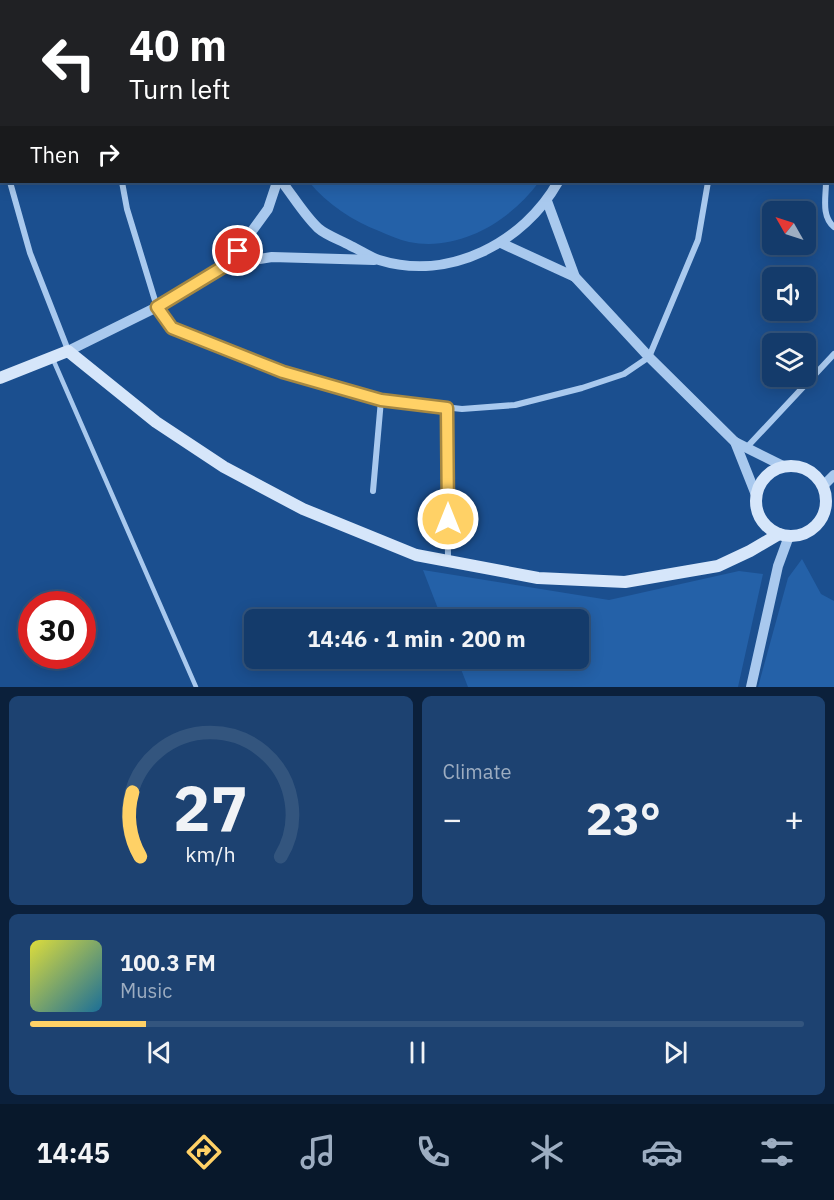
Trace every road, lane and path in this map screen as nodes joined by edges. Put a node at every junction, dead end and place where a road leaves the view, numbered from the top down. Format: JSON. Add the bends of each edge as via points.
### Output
{"nodes":[{"id":1,"x":10,"y":183,"type":"edge"},
{"id":2,"x":122,"y":183,"type":"edge"},
{"id":3,"x":277,"y":183,"type":"edge"},
{"id":4,"x":283,"y":183,"type":"edge"},
{"id":5,"x":557,"y":183,"type":"edge"},
{"id":6,"x":708,"y":183,"type":"edge"},
{"id":7,"x":826,"y":183,"type":"edge"},
{"id":8,"x":547,"y":201,"type":"junction"},
{"id":9,"x":834,"y":227,"type":"edge"},
{"id":10,"x":501,"y":243,"type":"junction"},
{"id":11,"x":379,"y":260,"type":"junction"},
{"id":12,"x":228,"y":264,"type":"junction"},
{"id":13,"x":575,"y":277,"type":"junction"},
{"id":14,"x":157,"y":307,"type":"junction"},
{"id":15,"x":68,"y":351,"type":"junction"},
{"id":16,"x":834,"y":354,"type":"edge"},
{"id":17,"x":52,"y":357,"type":"junction"},
{"id":18,"x":649,"y":357,"type":"junction"},
{"id":19,"x":0,"y":378,"type":"edge"},
{"id":20,"x":381,"y":400,"type":"junction"},
{"id":21,"x":447,"y":408,"type":"junction"},
{"id":22,"x":735,"y":442,"type":"junction"},
{"id":23,"x":748,"y":446,"type":"junction"},
{"id":24,"x":783,"y":466,"type":"junction"},
{"id":25,"x":834,"y":475,"type":"edge"},
{"id":26,"x":823,"y":486,"type":"junction"},
{"id":27,"x":373,"y":491,"type":"dead end"},
{"id":28,"x":756,"y":495,"type":"junction"},
{"id":29,"x":830,"y":510,"type":"edge"},
{"id":30,"x":784,"y":535,"type":"junction"},
{"id":31,"x":448,"y":563,"type":"junction"},
{"id":32,"x":196,"y":687,"type":"edge"},
{"id":33,"x":751,"y":687,"type":"edge"}],
"edges":[{"from":1,"to":15,"type":"street","via":[[30,253]]},
{"from":2,"to":14,"type":"street"},
{"from":3,"to":12,"type":"street","via":[[268,209]]},
{"from":4,"to":11,"type":"street","via":[[319,229]]},
{"from":5,"to":8,"type":"street"},
{"from":6,"to":18,"type":"street","via":[[698,240]]},
{"from":7,"to":9,"type":"street","via":[[825,213]]},
{"from":8,"to":10,"type":"street"},
{"from":8,"to":13,"type":"street"},
{"from":10,"to":11,"type":"street","via":[[441,264]]},
{"from":10,"to":13,"type":"street"},
{"from":11,"to":12,"type":"street","via":[[272,257]]},
{"from":12,"to":14,"type":"street"},
{"from":13,"to":18,"type":"street"},
{"from":14,"to":15,"type":"street"},
{"from":14,"to":20,"type":"street","via":[[172,328],[193,338],[283,372]]},
{"from":15,"to":17,"type":"main road"},
{"from":15,"to":31,"type":"main road","via":[[156,422],[224,466],[303,509],[416,555]]},
{"from":16,"to":23,"type":"street"},
{"from":17,"to":19,"type":"main road"},
{"from":17,"to":32,"type":"lane"},
{"from":18,"to":21,"type":"street","via":[[624,374],[515,405]]},
{"from":18,"to":22,"type":"street"},
{"from":20,"to":21,"type":"street"},
{"from":20,"to":27,"type":"street"},
{"from":21,"to":31,"type":"street"},
{"from":22,"to":23,"type":"street"},
{"from":22,"to":28,"type":"street"},
{"from":23,"to":24,"type":"street"},
{"from":24,"to":26,"type":"main road","via":[[806,469]]},
{"from":24,"to":28,"type":"main road","via":[[770,472]]},
{"from":25,"to":26,"type":"street"},
{"from":26,"to":29,"type":"main road"},
{"from":28,"to":30,"type":"main road","via":[[761,518],[769,528]]},
{"from":29,"to":30,"type":"main road","via":[[812,529]]},
{"from":30,"to":31,"type":"main road","via":[[718,566],[625,582],[538,578]]},
{"from":30,"to":33,"type":"street"}]}
